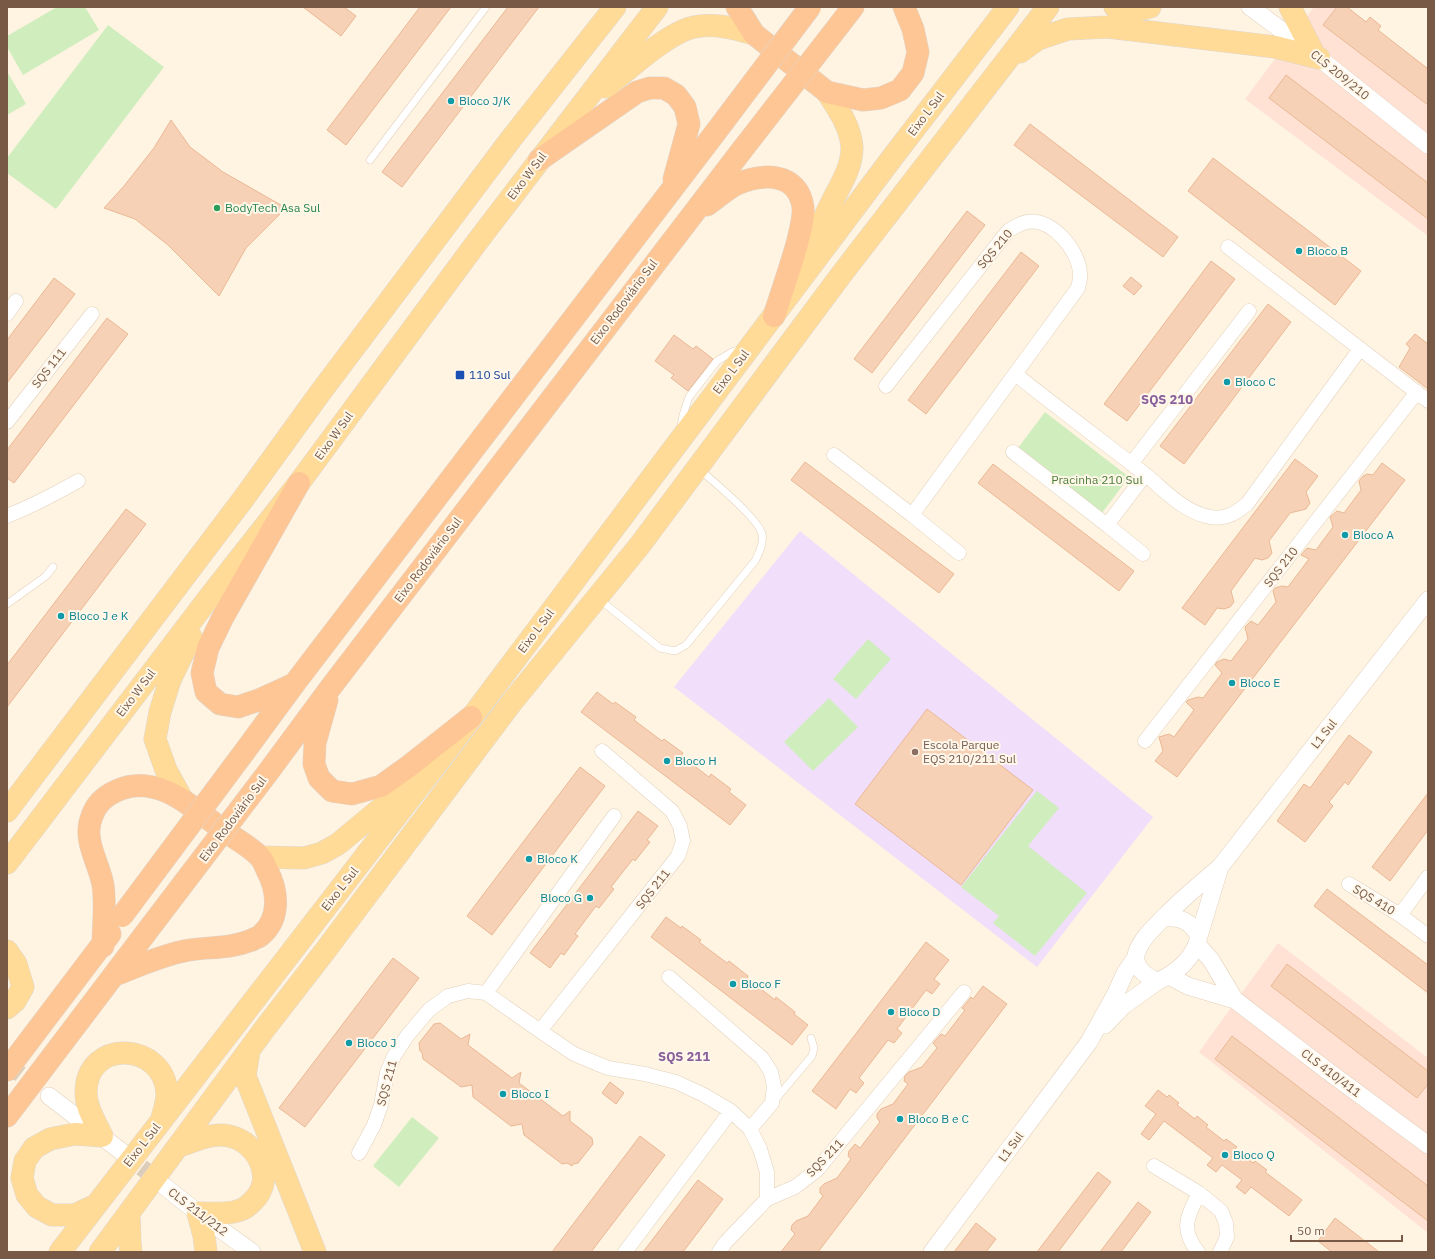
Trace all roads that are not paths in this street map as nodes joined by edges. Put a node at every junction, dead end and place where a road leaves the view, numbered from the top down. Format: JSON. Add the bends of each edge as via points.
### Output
{"nodes":[{"id":1,"x":486,"y":7,"type":"edge"},
{"id":2,"x":615,"y":7,"type":"edge"},
{"id":3,"x":657,"y":7,"type":"edge"},
{"id":4,"x":737,"y":7,"type":"edge"},
{"id":5,"x":810,"y":7,"type":"edge"},
{"id":6,"x":853,"y":7,"type":"edge"},
{"id":7,"x":904,"y":7,"type":"edge"},
{"id":8,"x":1008,"y":7,"type":"edge"},
{"id":9,"x":1048,"y":7,"type":"edge"},
{"id":10,"x":1115,"y":7,"type":"edge"},
{"id":11,"x":1150,"y":7,"type":"edge"},
{"id":12,"x":1250,"y":7,"type":"edge"},
{"id":13,"x":1290,"y":7,"type":"edge"},
{"id":14,"x":754,"y":34,"type":"junction"},
{"id":15,"x":1316,"y":56,"type":"junction"},
{"id":16,"x":1004,"y":63,"type":"junction"},
{"id":17,"x":827,"y":92,"type":"junction"},
{"id":18,"x":578,"y":109,"type":"junction"},
{"id":19,"x":1428,"y":146,"type":"edge"},
{"id":20,"x":370,"y":160,"type":"dead end"},
{"id":21,"x":539,"y":160,"type":"junction"},
{"id":22,"x":672,"y":190,"type":"junction"},
{"id":23,"x":688,"y":219,"type":"junction"},
{"id":24,"x":1228,"y":248,"type":"dead end"},
{"id":25,"x":802,"y":279,"type":"junction"},
{"id":26,"x":16,"y":301,"type":"dead end"},
{"id":27,"x":1249,"y":311,"type":"dead end"},
{"id":28,"x":7,"y":314,"type":"edge"},
{"id":29,"x":92,"y":314,"type":"dead end"},
{"id":30,"x":774,"y":316,"type":"junction"},
{"id":31,"x":1360,"y":349,"type":"junction"},
{"id":32,"x":1015,"y":374,"type":"junction"},
{"id":33,"x":886,"y":386,"type":"dead end"},
{"id":34,"x":1416,"y":392,"type":"junction"},
{"id":35,"x":1428,"y":401,"type":"edge"},
{"id":36,"x":7,"y":422,"type":"edge"},
{"id":37,"x":1013,"y":452,"type":"dead end"},
{"id":38,"x":834,"y":455,"type":"dead end"},
{"id":39,"x":1131,"y":464,"type":"junction"},
{"id":40,"x":697,"y":468,"type":"junction"},
{"id":41,"x":1145,"y":475,"type":"junction"},
{"id":42,"x":78,"y":481,"type":"dead end"},
{"id":43,"x":299,"y":482,"type":"junction"},
{"id":44,"x":912,"y":515,"type":"junction"},
{"id":45,"x":7,"y":516,"type":"edge"},
{"id":46,"x":1107,"y":525,"type":"junction"},
{"id":47,"x":959,"y":553,"type":"dead end"},
{"id":48,"x":1143,"y":554,"type":"dead end"},
{"id":49,"x":52,"y":567,"type":"dead end"},
{"id":50,"x":211,"y":595,"type":"junction"},
{"id":51,"x":597,"y":597,"type":"junction"},
{"id":52,"x":1428,"y":600,"type":"edge"},
{"id":53,"x":7,"y":604,"type":"edge"},
{"id":54,"x":295,"y":683,"type":"junction"},
{"id":55,"x":331,"y":687,"type":"junction"},
{"id":56,"x":471,"y":717,"type":"junction"},
{"id":57,"x":1145,"y":741,"type":"dead end"},
{"id":58,"x":602,"y":751,"type":"dead end"},
{"id":59,"x":441,"y":758,"type":"junction"},
{"id":60,"x":182,"y":799,"type":"junction"},
{"id":61,"x":7,"y":811,"type":"edge"},
{"id":62,"x":614,"y":816,"type":"dead end"},
{"id":63,"x":260,"y":857,"type":"junction"},
{"id":64,"x":7,"y":863,"type":"edge"},
{"id":65,"x":1220,"y":867,"type":"junction"},
{"id":66,"x":1428,"y":877,"type":"edge"},
{"id":67,"x":1349,"y":884,"type":"dead end"},
{"id":68,"x":1181,"y":900,"type":"junction"},
{"id":69,"x":1400,"y":915,"type":"junction"},
{"id":70,"x":1164,"y":918,"type":"junction"},
{"id":71,"x":1428,"y":936,"type":"edge"},
{"id":72,"x":1198,"y":940,"type":"junction"},
{"id":73,"x":102,"y":946,"type":"junction"},
{"id":74,"x":7,"y":951,"type":"edge"},
{"id":75,"x":1136,"y":956,"type":"junction"},
{"id":76,"x":115,"y":975,"type":"junction"},
{"id":77,"x":669,"y":977,"type":"dead end"},
{"id":78,"x":1163,"y":979,"type":"junction"},
{"id":79,"x":486,"y":992,"type":"junction"},
{"id":80,"x":964,"y":992,"type":"dead end"},
{"id":81,"x":1235,"y":1000,"type":"junction"},
{"id":82,"x":7,"y":1008,"type":"edge"},
{"id":83,"x":1107,"y":1009,"type":"junction"},
{"id":84,"x":540,"y":1032,"type":"junction"},
{"id":85,"x":811,"y":1038,"type":"dead end"},
{"id":86,"x":1089,"y":1042,"type":"junction"},
{"id":87,"x":249,"y":1050,"type":"junction"},
{"id":88,"x":7,"y":1070,"type":"edge"},
{"id":89,"x":49,"y":1096,"type":"tunnel mouth"},
{"id":90,"x":772,"y":1103,"type":"junction"},
{"id":91,"x":731,"y":1111,"type":"junction"},
{"id":92,"x":7,"y":1116,"type":"edge"},
{"id":93,"x":162,"y":1120,"type":"junction"},
{"id":94,"x":750,"y":1129,"type":"junction"},
{"id":95,"x":102,"y":1136,"type":"junction"},
{"id":96,"x":1428,"y":1145,"type":"edge"},
{"id":97,"x":179,"y":1146,"type":"junction"},
{"id":98,"x":122,"y":1152,"type":"tunnel mouth"},
{"id":99,"x":359,"y":1153,"type":"dead end"},
{"id":100,"x":1154,"y":1166,"type":"dead end"},
{"id":101,"x":164,"y":1186,"type":"tunnel mouth"},
{"id":102,"x":1199,"y":1193,"type":"junction"},
{"id":103,"x":767,"y":1199,"type":"junction"},
{"id":104,"x":96,"y":1205,"type":"junction"},
{"id":105,"x":198,"y":1213,"type":"junction"},
{"id":106,"x":129,"y":1214,"type":"junction"},
{"id":107,"x":60,"y":1252,"type":"edge"},
{"id":108,"x":100,"y":1252,"type":"edge"},
{"id":109,"x":131,"y":1252,"type":"edge"},
{"id":110,"x":206,"y":1252,"type":"edge"},
{"id":111,"x":252,"y":1252,"type":"edge"},
{"id":112,"x":315,"y":1252,"type":"edge"},
{"id":113,"x":625,"y":1252,"type":"edge"},
{"id":114,"x":719,"y":1252,"type":"edge"},
{"id":115,"x":932,"y":1252,"type":"edge"},
{"id":116,"x":1198,"y":1252,"type":"edge"},
{"id":117,"x":1220,"y":1252,"type":"edge"}],
"edges":[{"from":1,"to":20,"type":"lane"},
{"from":2,"to":61,"type":"main road","via":[[511,139]]},
{"from":3,"to":18,"type":"main road","name":"Eixo W Sul"},
{"from":4,"to":14,"type":"highway"},
{"from":5,"to":22,"type":"highway","bridge":true},
{"from":6,"to":23,"type":"highway","name":"Eixo Rodoviário Sul","bridge":true},
{"from":7,"to":17,"type":"highway","via":[[913,29],[918,52],[913,73],[900,90],[881,98],[863,100]]},
{"from":8,"to":25,"type":"main road","name":"Eixo L Sul"},
{"from":9,"to":16,"type":"main road","name":"Eixo L Sul"},
{"from":10,"to":11,"type":"main road","via":[[1132,12]]},
{"from":12,"to":15,"type":"street","name":"CLS 209/210"},
{"from":13,"to":15,"type":"main road"},
{"from":14,"to":17,"type":"highway"},
{"from":14,"to":18,"type":"main road","via":[[726,27],[690,28],[670,38],[645,56]]},
{"from":15,"to":16,"type":"main road","via":[[1275,47],[1108,27],[1068,29],[1038,39]]},
{"from":15,"to":19,"type":"street","name":"CLS 209/210"},
{"from":16,"to":40,"type":"main road","name":"Eixo L Sul"},
{"from":17,"to":25,"type":"main road","via":[[848,128],[852,147],[849,167],[825,216]]},
{"from":18,"to":21,"type":"main road","name":"Eixo W Sul"},
{"from":21,"to":22,"type":"highway","via":[[637,92],[650,88],[664,88],[676,95],[685,106],[689,124]]},
{"from":21,"to":43,"type":"main road","name":"Eixo W Sul"},
{"from":22,"to":54,"type":"highway"},
{"from":23,"to":30,"type":"highway","via":[[736,184],[762,177],[783,179],[797,189],[803,207],[801,227]]},
{"from":23,"to":55,"type":"highway","name":"Eixo Rodoviário Sul"},
{"from":24,"to":31,"type":"street"},
{"from":25,"to":30,"type":"main road","name":"Eixo L Sul"},
{"from":26,"to":28,"type":"street"},
{"from":27,"to":39,"type":"street"},
{"from":29,"to":36,"type":"street","name":"SQS 111"},
{"from":30,"to":56,"type":"main road","name":"Eixo L Sul"},
{"from":31,"to":34,"type":"street"},
{"from":31,"to":41,"type":"street","via":[[1247,504],[1235,513],[1222,518],[1206,517],[1187,509]]},
{"from":32,"to":33,"type":"street","name":"SQS 210","via":[[1078,288],[1081,274],[1072,248],[1053,229],[1041,223],[1028,221],[1008,231]]},
{"from":32,"to":39,"type":"street"},
{"from":32,"to":44,"type":"street","name":"SQS 210"},
{"from":34,"to":35,"type":"street"},
{"from":34,"to":57,"type":"street","name":"SQS 210"},
{"from":37,"to":46,"type":"street"},
{"from":38,"to":44,"type":"street"},
{"from":39,"to":41,"type":"street"},
{"from":40,"to":51,"type":"main road","name":"Eixo L Sul","via":[[640,545]]},
{"from":40,"to":51,"type":"lane","via":[[756,522],[763,534],[761,548],[755,561],[686,645],[675,651],[660,648]]},
{"from":41,"to":46,"type":"street"},
{"from":42,"to":45,"type":"street"},
{"from":43,"to":50,"type":"main road","name":"Eixo W Sul"},
{"from":43,"to":54,"type":"highway","via":[[223,617],[208,648],[202,673],[206,692],[220,704],[238,706],[259,700]]},
{"from":44,"to":47,"type":"street"},
{"from":46,"to":48,"type":"street"},
{"from":49,"to":53,"type":"lane","via":[[46,576]]},
{"from":50,"to":60,"type":"main road","via":[[170,680],[155,739],[166,770]]},
{"from":50,"to":64,"type":"main road","name":"Eixo W Sul"},
{"from":51,"to":87,"type":"main road","name":"Eixo L Sul","via":[[512,702]]},
{"from":52,"to":65,"type":"street","name":"L1 Sul"},
{"from":54,"to":73,"type":"highway","bridge":true},
{"from":55,"to":56,"type":"highway","via":[[315,743],[314,764],[319,778],[332,791],[352,794],[381,786]]},
{"from":55,"to":76,"type":"highway","name":"Eixo Rodoviário Sul","bridge":true,"via":[[270,772]]},
{"from":56,"to":59,"type":"main road","name":"Eixo L Sul"},
{"from":58,"to":84,"type":"street","name":"SQS 211","via":[[672,811],[680,826],[683,841],[678,856]]},
{"from":59,"to":63,"type":"main road","via":[[338,844],[322,853],[304,858]]},
{"from":59,"to":93,"type":"main road","name":"Eixo L Sul"},
{"from":60,"to":63,"type":"highway"},
{"from":60,"to":73,"type":"highway","via":[[159,788],[140,785],[123,788],[109,794],[98,803],[88,830],[103,885]]},
{"from":62,"to":79,"type":"street"},
{"from":63,"to":76,"type":"highway","via":[[276,894],[275,910],[260,936],[242,944],[185,951]]},
{"from":65,"to":68,"type":"street","name":"L1 Sul"},
{"from":65,"to":72,"type":"street","name":"L1 Sul"},
{"from":66,"to":69,"type":"street","name":"SQS 410"},
{"from":67,"to":69,"type":"street","name":"SQS 410"},
{"from":68,"to":70,"type":"street","name":"L1 Sul"},
{"from":68,"to":83,"type":"street","via":[[1164,905],[1140,930],[1119,968]]},
{"from":69,"to":71,"type":"street","name":"SQS 410"},
{"from":70,"to":72,"type":"street","via":[[1175,917],[1185,921],[1194,927]]},
{"from":70,"to":75,"type":"street","via":[[1152,928]]},
{"from":72,"to":78,"type":"street","via":[[1188,959]]},
{"from":72,"to":81,"type":"street","name":"CLS 410/411"},
{"from":73,"to":88,"type":"highway"},
{"from":74,"to":82,"type":"main road","via":[[16,964],[23,987],[15,1002]]},
{"from":75,"to":78,"type":"street","via":[[1143,972],[1151,979]]},
{"from":75,"to":83,"type":"street","name":"L1 Sul"},
{"from":76,"to":92,"type":"highway","name":"Eixo Rodoviário Sul"},
{"from":77,"to":90,"type":"street","via":[[762,1058],[771,1072],[774,1086]]},
{"from":78,"to":81,"type":"street","name":"CLS 410/411"},
{"from":78,"to":86,"type":"street","name":"L1 Sul","via":[[1123,1006]]},
{"from":79,"to":84,"type":"street"},
{"from":79,"to":99,"type":"street","name":"SQS 211","via":[[468,991],[448,996],[429,1010],[407,1036],[387,1073],[374,1125]]},
{"from":80,"to":103,"type":"street","name":"SQS 211","via":[[817,1170],[795,1186]]},
{"from":81,"to":96,"type":"street","name":"CLS 410/411"},
{"from":83,"to":86,"type":"street","name":"L1 Sul"},
{"from":84,"to":91,"type":"street","via":[[574,1054],[608,1068],[676,1082]]},
{"from":85,"to":90,"type":"lane","via":[[814,1048],[812,1056]]},
{"from":86,"to":115,"type":"street","name":"L1 Sul"},
{"from":87,"to":97,"type":"main road","name":"Eixo L Sul"},
{"from":87,"to":112,"type":"main road","via":[[246,1076]]},
{"from":89,"to":95,"type":"street"},
{"from":90,"to":94,"type":"street"},
{"from":91,"to":94,"type":"street"},
{"from":91,"to":113,"type":"street"},
{"from":93,"to":95,"type":"main road","via":[[167,1095],[165,1081],[157,1067],[146,1058],[128,1053],[110,1054],[98,1062],[89,1077],[86,1093],[88,1105]]},
{"from":93,"to":104,"type":"main road","name":"Eixo L Sul"},
{"from":94,"to":103,"type":"street","via":[[768,1172]]},
{"from":95,"to":98,"type":"street"},
{"from":95,"to":104,"type":"main road","via":[[75,1134],[50,1139],[34,1148],[25,1161],[22,1178],[27,1195],[37,1207],[52,1214],[75,1215]]},
{"from":97,"to":105,"type":"main road","via":[[212,1136],[229,1135],[244,1140],[256,1153],[262,1168],[264,1182],[256,1198],[245,1208],[227,1214]]},
{"from":97,"to":106,"type":"main road","name":"Eixo L Sul"},
{"from":100,"to":102,"type":"street"},
{"from":101,"to":105,"type":"street","name":"CLS 211/212"},
{"from":102,"to":116,"type":"street","via":[[1190,1211],[1186,1228],[1190,1242]]},
{"from":102,"to":117,"type":"street","via":[[1221,1211],[1226,1222],[1227,1237]]},
{"from":103,"to":114,"type":"street","name":"SQS 211"},
{"from":104,"to":107,"type":"main road","name":"Eixo L Sul"},
{"from":105,"to":110,"type":"main road"},
{"from":105,"to":111,"type":"street","name":"CLS 211/212"},
{"from":106,"to":108,"type":"main road","name":"Eixo L Sul"},
{"from":106,"to":109,"type":"main road"}]}
